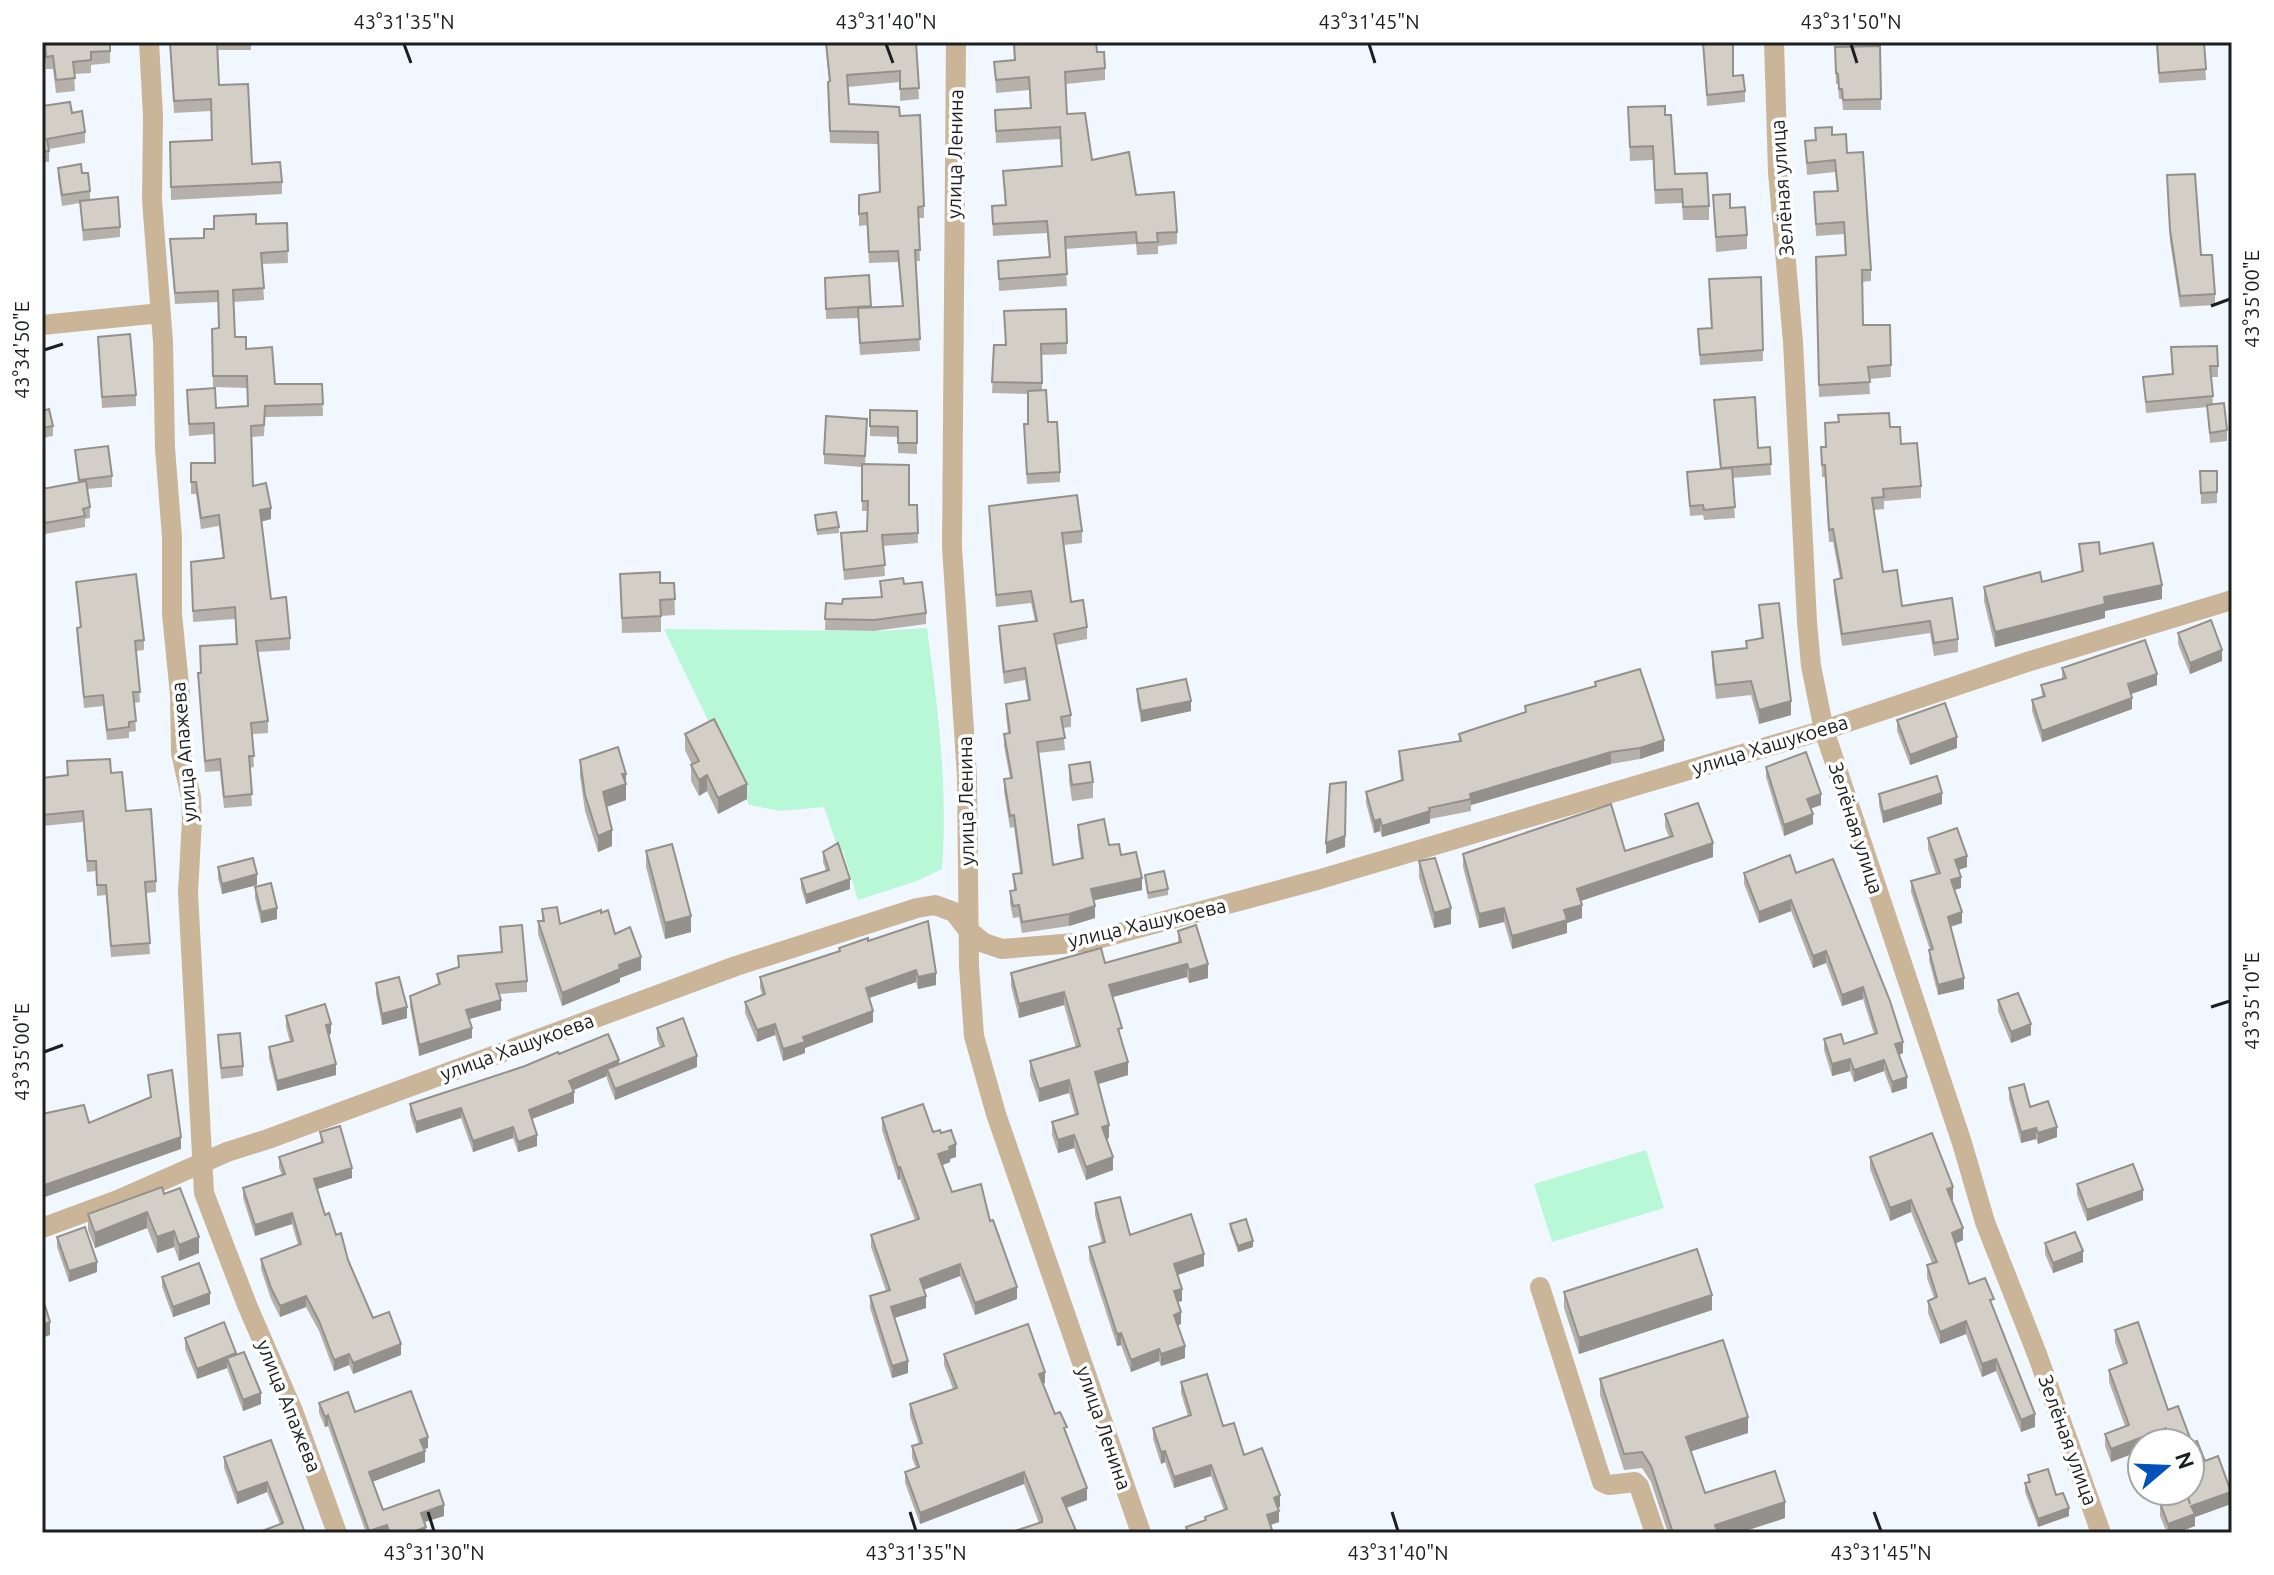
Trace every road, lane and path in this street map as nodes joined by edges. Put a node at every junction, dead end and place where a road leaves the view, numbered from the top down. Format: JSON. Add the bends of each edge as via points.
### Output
{"nodes":[{"id":1,"x":149,"y":42,"type":"edge"},
{"id":2,"x":956,"y":42,"type":"edge"},
{"id":3,"x":1774,"y":42,"type":"edge"},
{"id":4,"x":161,"y":313,"type":"junction"},
{"id":5,"x":42,"y":325,"type":"edge"},
{"id":6,"x":2232,"y":600,"type":"edge"},
{"id":7,"x":1824,"y":730,"type":"junction"},
{"id":8,"x":968,"y":930,"type":"junction"},
{"id":9,"x":203,"y":1163,"type":"junction"},
{"id":10,"x":42,"y":1228,"type":"edge"},
{"id":11,"x":1540,"y":1287,"type":"dead end"},
{"id":12,"x":337,"y":1533,"type":"edge"},
{"id":13,"x":1141,"y":1533,"type":"edge"},
{"id":14,"x":1655,"y":1533,"type":"edge"},
{"id":15,"x":2101,"y":1533,"type":"edge"}],
"edges":[{"from":1,"to":4,"type":"street","name":"улица Апажева"},
{"from":2,"to":8,"type":"street","name":"улица Ленина","via":[[952,547],[967,777]]},
{"from":3,"to":7,"type":"street","name":"Зелёная улица","via":[[1807,622]]},
{"from":4,"to":5,"type":"street"},
{"from":4,"to":9,"type":"street","name":"улица Апажева","via":[[179,733],[192,819],[188,909]]},
{"from":6,"to":7,"type":"street","name":"улица Хашукоева"},
{"from":7,"to":8,"type":"street","name":"улица Хашукоева","via":[[1332,876],[1086,942],[1002,949]]},
{"from":7,"to":15,"type":"street","name":"Зелёная улица","via":[[1985,1222]]},
{"from":8,"to":9,"type":"street","name":"улица Хашукоева","via":[[954,912],[935,905],[871,921]]},
{"from":8,"to":13,"type":"street","name":"улица Ленина","via":[[974,1036],[985,1080]]},
{"from":9,"to":10,"type":"street","name":"улица Хашукоева"},
{"from":9,"to":12,"type":"street","name":"улица Апажева","via":[[212,1217]]},
{"from":11,"to":14,"type":"street","via":[[1602,1482],[1635,1482]]}]}
